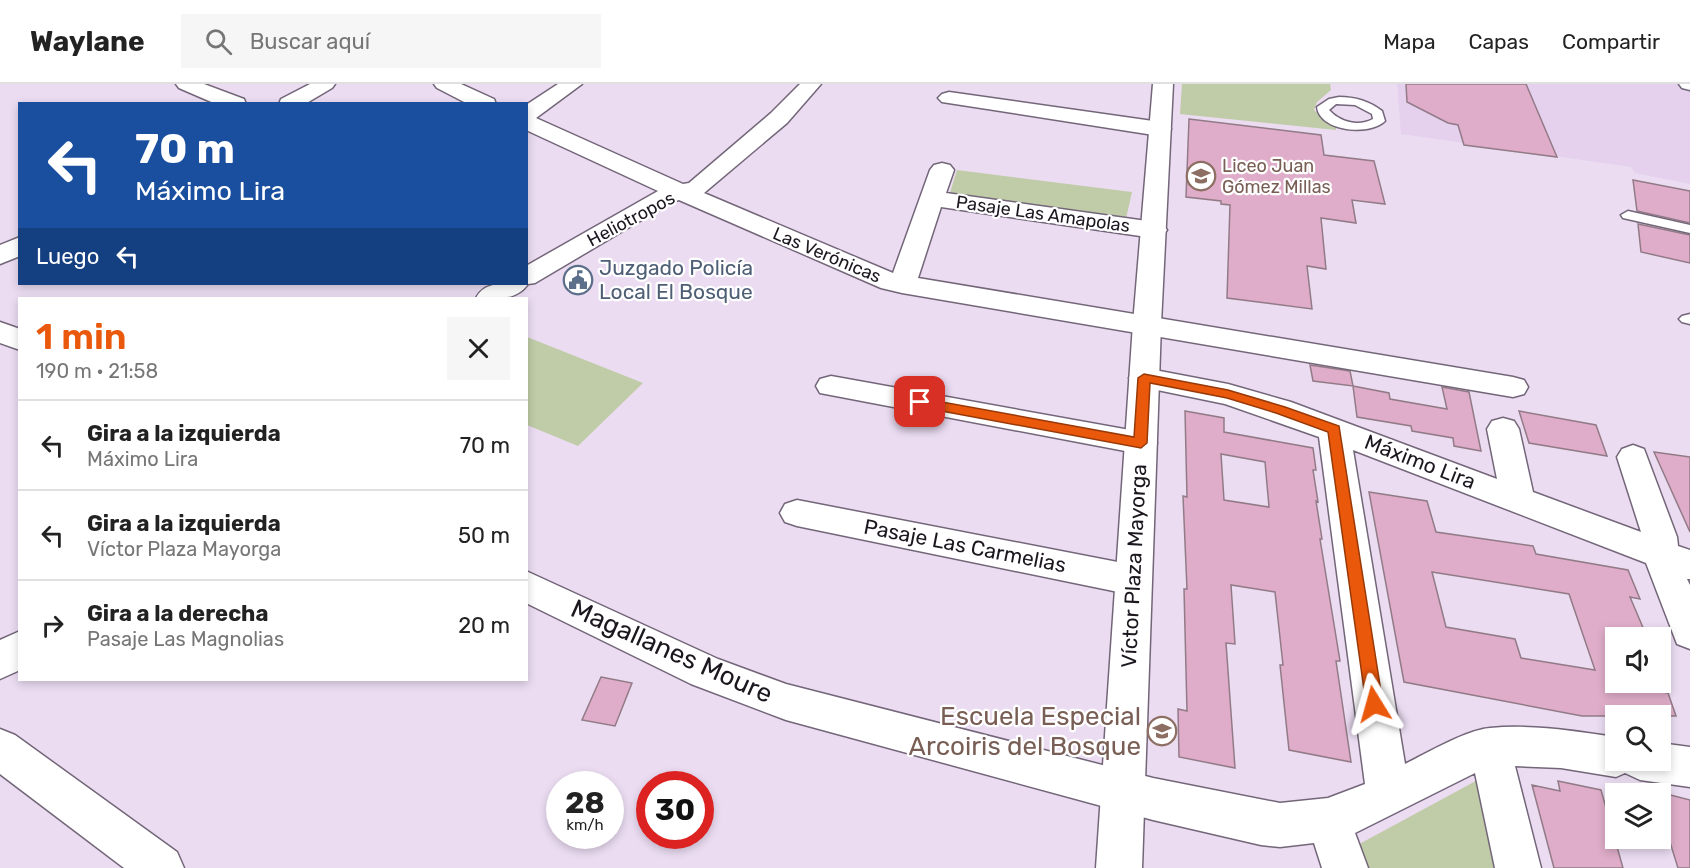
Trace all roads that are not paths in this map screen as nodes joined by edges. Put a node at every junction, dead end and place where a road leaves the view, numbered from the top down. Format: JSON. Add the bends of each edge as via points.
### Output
{"nodes":[{"id":1,"x":186,"y":84,"type":"edge"},
{"id":2,"x":325,"y":84,"type":"edge"},
{"id":3,"x":444,"y":84,"type":"edge"},
{"id":4,"x":572,"y":84,"type":"edge"},
{"id":5,"x":811,"y":84,"type":"edge"},
{"id":6,"x":1162,"y":84,"type":"edge"},
{"id":7,"x":949,"y":98,"type":"dead end"},
{"id":8,"x":231,"y":102,"type":"edge"},
{"id":9,"x":293,"y":102,"type":"edge"},
{"id":10,"x":482,"y":102,"type":"edge"},
{"id":11,"x":528,"y":114,"type":"edge"},
{"id":12,"x":528,"y":123,"type":"edge"},
{"id":13,"x":1160,"y":129,"type":"junction"},
{"id":14,"x":942,"y":170,"type":"dead end"},
{"id":15,"x":680,"y":192,"type":"junction"},
{"id":16,"x":932,"y":198,"type":"junction"},
{"id":17,"x":1628,"y":215,"type":"dead end"},
{"id":18,"x":1690,"y":229,"type":"edge"},
{"id":19,"x":1154,"y":230,"type":"junction"},
{"id":20,"x":534,"y":266,"type":"edge"},
{"id":21,"x":513,"y":285,"type":"edge"},
{"id":22,"x":903,"y":285,"type":"junction"},
{"id":23,"x":491,"y":297,"type":"edge"},
{"id":24,"x":1147,"y":324,"type":"junction"},
{"id":25,"x":0,"y":331,"type":"edge"},
{"id":26,"x":18,"y":339,"type":"edge"},
{"id":27,"x":1144,"y":378,"type":"junction"},
{"id":28,"x":831,"y":386,"type":"dead end"},
{"id":29,"x":1513,"y":387,"type":"dead end"},
{"id":30,"x":1503,"y":429,"type":"dead end"},
{"id":31,"x":1335,"y":430,"type":"junction"},
{"id":32,"x":1141,"y":443,"type":"junction"},
{"id":33,"x":1633,"y":457,"type":"dead end"},
{"id":34,"x":1518,"y":500,"type":"junction"},
{"id":35,"x":797,"y":513,"type":"dead end"},
{"id":36,"x":1675,"y":560,"type":"edge"},
{"id":37,"x":1133,"y":580,"type":"junction"},
{"id":38,"x":528,"y":587,"type":"edge"},
{"id":39,"x":1690,"y":633,"type":"edge"},
{"id":40,"x":18,"y":648,"type":"edge"},
{"id":41,"x":0,"y":662,"type":"edge"},
{"id":42,"x":1490,"y":747,"type":"junction"},
{"id":43,"x":0,"y":749,"type":"edge"},
{"id":44,"x":1605,"y":756,"type":"edge"},
{"id":45,"x":1671,"y":764,"type":"edge"},
{"id":46,"x":1690,"y":767,"type":"edge"},
{"id":47,"x":1123,"y":791,"type":"junction"},
{"id":48,"x":1388,"y":795,"type":"junction"},
{"id":49,"x":1328,"y":820,"type":"junction"},
{"id":50,"x":161,"y":868,"type":"edge"},
{"id":51,"x":1119,"y":868,"type":"edge"},
{"id":52,"x":1345,"y":868,"type":"edge"},
{"id":53,"x":1518,"y":868,"type":"edge"}],
"edges":[{"from":1,"to":8,"type":"street"},
{"from":2,"to":9,"type":"street"},
{"from":3,"to":10,"type":"street"},
{"from":4,"to":11,"type":"street"},
{"from":5,"to":15,"type":"street","name":"Heliotropos","via":[[779,118],[697,188]]},
{"from":6,"to":13,"type":"street","name":"Víctor Plaza Mayorga"},
{"from":7,"to":13,"type":"street"},
{"from":12,"to":15,"type":"street","name":"Las Verónicas"},
{"from":13,"to":19,"type":"street","name":"Víctor Plaza Mayorga"},
{"from":14,"to":16,"type":"street"},
{"from":15,"to":20,"type":"street","name":"Heliotropos","via":[[663,197]]},
{"from":15,"to":22,"type":"street","name":"Las Verónicas","via":[[870,275]]},
{"from":16,"to":19,"type":"street","name":"Pasaje Las Amapolas"},
{"from":16,"to":22,"type":"street"},
{"from":17,"to":18,"type":"lane"},
{"from":19,"to":24,"type":"street","name":"Víctor Plaza Mayorga"},
{"from":21,"to":23,"type":"street"},
{"from":22,"to":24,"type":"street","name":"Las Verónicas"},
{"from":24,"to":27,"type":"street","name":"Víctor Plaza Mayorga"},
{"from":24,"to":29,"type":"street","name":"Las Verónicas"},
{"from":25,"to":26,"type":"street"},
{"from":27,"to":31,"type":"street","name":"Máximo Lira","via":[[1228,394]]},
{"from":27,"to":32,"type":"street","name":"Víctor Plaza Mayorga"},
{"from":28,"to":32,"type":"street"},
{"from":30,"to":34,"type":"street"},
{"from":31,"to":34,"type":"street","name":"Máximo Lira"},
{"from":31,"to":48,"type":"street"},
{"from":32,"to":37,"type":"street","name":"Víctor Plaza Mayorga"},
{"from":33,"to":36,"type":"street","via":[[1660,537]]},
{"from":34,"to":36,"type":"street","name":"Máximo Lira"},
{"from":35,"to":37,"type":"street","name":"Pasaje Las Carmelias"},
{"from":36,"to":39,"type":"street"},
{"from":37,"to":47,"type":"street","name":"Víctor Plaza Mayorga"},
{"from":38,"to":47,"type":"street","name":"Magallanes Moure","via":[[746,688]]},
{"from":40,"to":41,"type":"street"},
{"from":42,"to":44,"type":"street","name":"Magallanes Moure","via":[[1527,745]]},
{"from":42,"to":48,"type":"street","name":"Magallanes Moure"},
{"from":42,"to":53,"type":"street"},
{"from":43,"to":50,"type":"street"},
{"from":45,"to":46,"type":"street"},
{"from":47,"to":49,"type":"street","name":"Magallanes Moure","via":[[1261,823]]},
{"from":47,"to":51,"type":"street","name":"Víctor Plaza Mayorga"},
{"from":48,"to":49,"type":"street","name":"Magallanes Moure"},
{"from":49,"to":52,"type":"street"}]}
